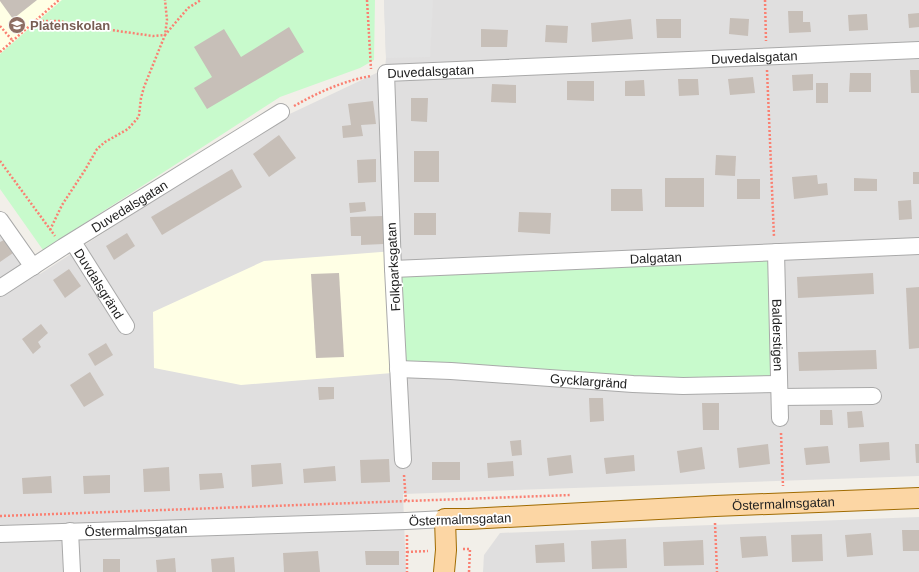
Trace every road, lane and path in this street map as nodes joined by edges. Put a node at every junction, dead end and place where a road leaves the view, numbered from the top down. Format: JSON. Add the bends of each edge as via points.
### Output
{"nodes":[{"id":1,"x":59,"y":0,"type":"edge"},
{"id":2,"x":165,"y":0,"type":"edge"},
{"id":3,"x":201,"y":0,"type":"edge"},
{"id":4,"x":367,"y":0,"type":"edge"},
{"id":5,"x":765,"y":0,"type":"edge"},
{"id":6,"x":34,"y":21,"type":"junction"},
{"id":7,"x":0,"y":26,"type":"edge"},
{"id":8,"x":165,"y":35,"type":"junction"},
{"id":9,"x":13,"y":41,"type":"junction"},
{"id":10,"x":919,"y":50,"type":"edge"},
{"id":11,"x":0,"y":52,"type":"edge"},
{"id":12,"x":767,"y":57,"type":"junction"},
{"id":13,"x":378,"y":75,"type":"junction"},
{"id":14,"x":281,"y":112,"type":"joint"},
{"id":15,"x":0,"y":161,"type":"edge"},
{"id":16,"x":0,"y":220,"type":"edge"},
{"id":17,"x":50,"y":230,"type":"junction"},
{"id":18,"x":68,"y":244,"type":"junction"},
{"id":19,"x":919,"y":246,"type":"edge"},
{"id":20,"x":776,"y":252,"type":"junction"},
{"id":21,"x":33,"y":267,"type":"junction"},
{"id":22,"x":393,"y":269,"type":"junction"},
{"id":23,"x":0,"y":288,"type":"edge"},
{"id":24,"x":126,"y":326,"type":"dead end"},
{"id":25,"x":398,"y":369,"type":"junction"},
{"id":26,"x":780,"y":391,"type":"junction"},
{"id":27,"x":873,"y":396,"type":"dead end"},
{"id":28,"x":780,"y":418,"type":"joint"},
{"id":29,"x":403,"y":460,"type":"dead end"},
{"id":30,"x":790,"y":486,"type":"dead end"},
{"id":31,"x":576,"y":494,"type":"dead end"},
{"id":32,"x":919,"y":498,"type":"edge"},
{"id":33,"x":715,"y":506,"type":"junction"},
{"id":34,"x":0,"y":516,"type":"edge"},
{"id":35,"x":445,"y":519,"type":"junction"},
{"id":36,"x":70,"y":531,"type":"junction"},
{"id":37,"x":0,"y":534,"type":"edge"},
{"id":38,"x":72,"y":572,"type":"edge"},
{"id":39,"x":444,"y":572,"type":"edge"},
{"id":40,"x":717,"y":572,"type":"edge"}],
"edges":[{"from":1,"to":6,"type":"path"},
{"from":2,"to":8,"type":"path"},
{"from":3,"to":8,"type":"path","via":[[188,8]]},
{"from":4,"to":13,"type":"path"},
{"from":5,"to":12,"type":"path"},
{"from":6,"to":8,"type":"path","via":[[60,21],[84,28],[153,36]]},
{"from":6,"to":9,"type":"path"},
{"from":7,"to":9,"type":"path"},
{"from":8,"to":17,"type":"path","via":[[144,87],[137,119],[128,129],[97,149]]},
{"from":9,"to":11,"type":"path"},
{"from":10,"to":12,"type":"street","name":"Duvedalsgatan"},
{"from":12,"to":13,"type":"street","name":"Duvedalsgatan"},
{"from":12,"to":20,"type":"path"},
{"from":13,"to":14,"type":"path","name":"Duvedalsgatan","via":[[331,87]]},
{"from":13,"to":22,"type":"street","name":"Folkparksgatan"},
{"from":14,"to":18,"type":"street","name":"Duvedalsgatan"},
{"from":15,"to":17,"type":"path"},
{"from":16,"to":21,"type":"street"},
{"from":17,"to":18,"type":"path"},
{"from":18,"to":21,"type":"street","name":"Duvedalsgatan"},
{"from":18,"to":24,"type":"street","name":"Duvdalsgränd"},
{"from":19,"to":20,"type":"street","name":"Dalgatan"},
{"from":20,"to":22,"type":"street","name":"Dalgatan"},
{"from":20,"to":26,"type":"street","name":"Balderstigen"},
{"from":21,"to":23,"type":"street","name":"Duvedalsgatan"},
{"from":22,"to":25,"type":"street","name":"Folkparksgatan"},
{"from":25,"to":26,"type":"street","name":"Gycklargränd"},
{"from":25,"to":29,"type":"street","name":"Folkparksgatan"},
{"from":26,"to":27,"type":"street","name":"Gycklargränd"},
{"from":26,"to":28,"type":"street","name":"Balderstigen"},
{"from":28,"to":30,"type":"path","via":[[783,486]]},
{"from":31,"to":34,"type":"path"},
{"from":32,"to":33,"type":"main road","name":"Östermalmsgatan"},
{"from":33,"to":35,"type":"main road","name":"Östermalmsgatan"},
{"from":33,"to":40,"type":"path"},
{"from":35,"to":36,"type":"street","name":"Östermalmsgatan"},
{"from":35,"to":39,"type":"main road"},
{"from":36,"to":37,"type":"street","name":"Östermalmsgatan"},
{"from":36,"to":38,"type":"street"}]}
